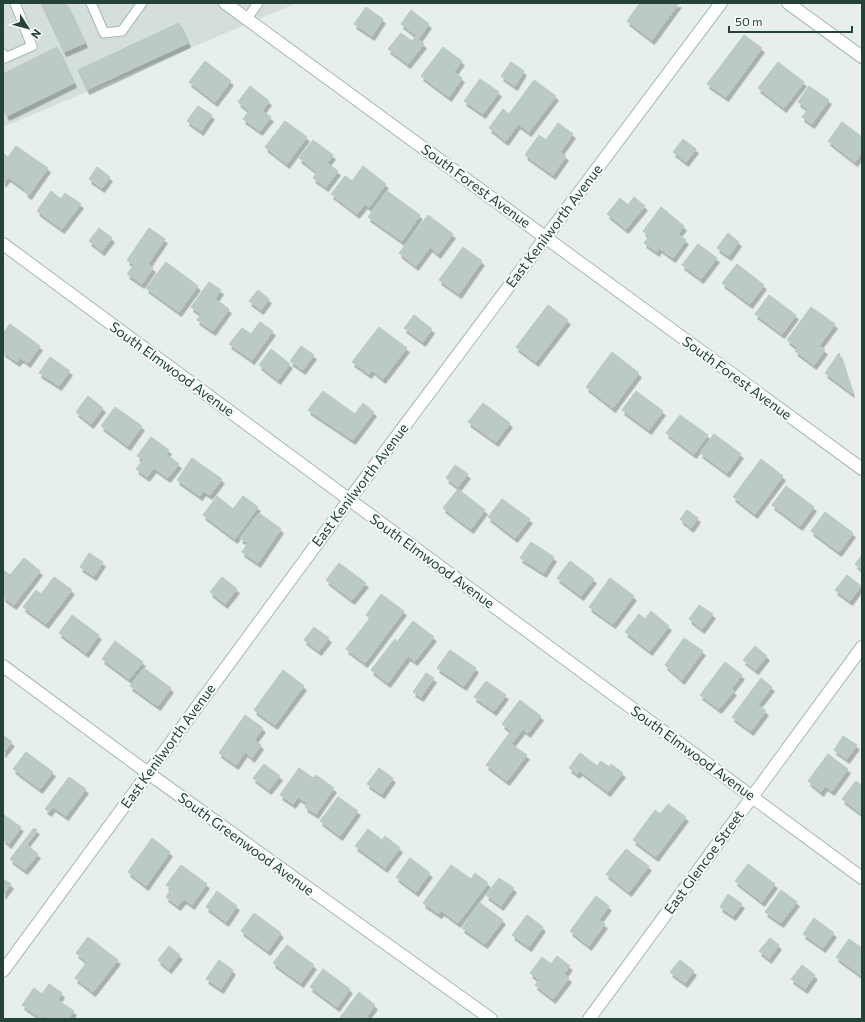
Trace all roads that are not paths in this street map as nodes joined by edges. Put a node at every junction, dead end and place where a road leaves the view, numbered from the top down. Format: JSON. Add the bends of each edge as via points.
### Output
{"nodes":[{"id":1,"x":15,"y":3,"type":"edge"},
{"id":2,"x":91,"y":3,"type":"edge"},
{"id":3,"x":142,"y":3,"type":"edge"},
{"id":4,"x":226,"y":3,"type":"edge"},
{"id":5,"x":258,"y":3,"type":"edge"},
{"id":6,"x":721,"y":3,"type":"edge"},
{"id":7,"x":788,"y":3,"type":"edge"},
{"id":8,"x":247,"y":18,"type":"junction"},
{"id":9,"x":3,"y":54,"type":"edge"},
{"id":10,"x":862,"y":57,"type":"edge"},
{"id":11,"x":545,"y":237,"type":"junction"},
{"id":12,"x":3,"y":244,"type":"edge"},
{"id":13,"x":862,"y":469,"type":"edge"},
{"id":14,"x":349,"y":500,"type":"junction"},
{"id":15,"x":862,"y":647,"type":"edge"},
{"id":16,"x":3,"y":666,"type":"edge"},
{"id":17,"x":148,"y":773,"type":"junction"},
{"id":18,"x":752,"y":797,"type":"junction"},
{"id":19,"x":862,"y":878,"type":"edge"},
{"id":20,"x":3,"y":971,"type":"edge"},
{"id":21,"x":491,"y":1019,"type":"edge"},
{"id":22,"x":589,"y":1019,"type":"edge"}],
"edges":[{"from":1,"to":9,"type":"lane","via":[[32,46],[5,58]]},
{"from":2,"to":3,"type":"lane","via":[[104,33],[122,31]]},
{"from":4,"to":8,"type":"street","name":"South Forest Avenue"},
{"from":5,"to":8,"type":"lane"},
{"from":6,"to":11,"type":"street","name":"East Kenilworth Avenue"},
{"from":7,"to":10,"type":"street"},
{"from":8,"to":11,"type":"street","name":"South Forest Avenue"},
{"from":11,"to":13,"type":"street","name":"South Forest Avenue"},
{"from":11,"to":14,"type":"street","name":"East Kenilworth Avenue"},
{"from":12,"to":14,"type":"street","name":"South Elmwood Avenue"},
{"from":14,"to":17,"type":"street","name":"East Kenilworth Avenue"},
{"from":14,"to":18,"type":"street","name":"South Elmwood Avenue"},
{"from":15,"to":18,"type":"street","name":"East Glencoe Street"},
{"from":16,"to":17,"type":"street","name":"South Greenwood Avenue"},
{"from":17,"to":20,"type":"street","name":"East Kenilworth Avenue"},
{"from":17,"to":21,"type":"street","name":"South Greenwood Avenue"},
{"from":18,"to":19,"type":"street","name":"South Elmwood Avenue"},
{"from":18,"to":22,"type":"street","name":"East Glencoe Street"}]}
